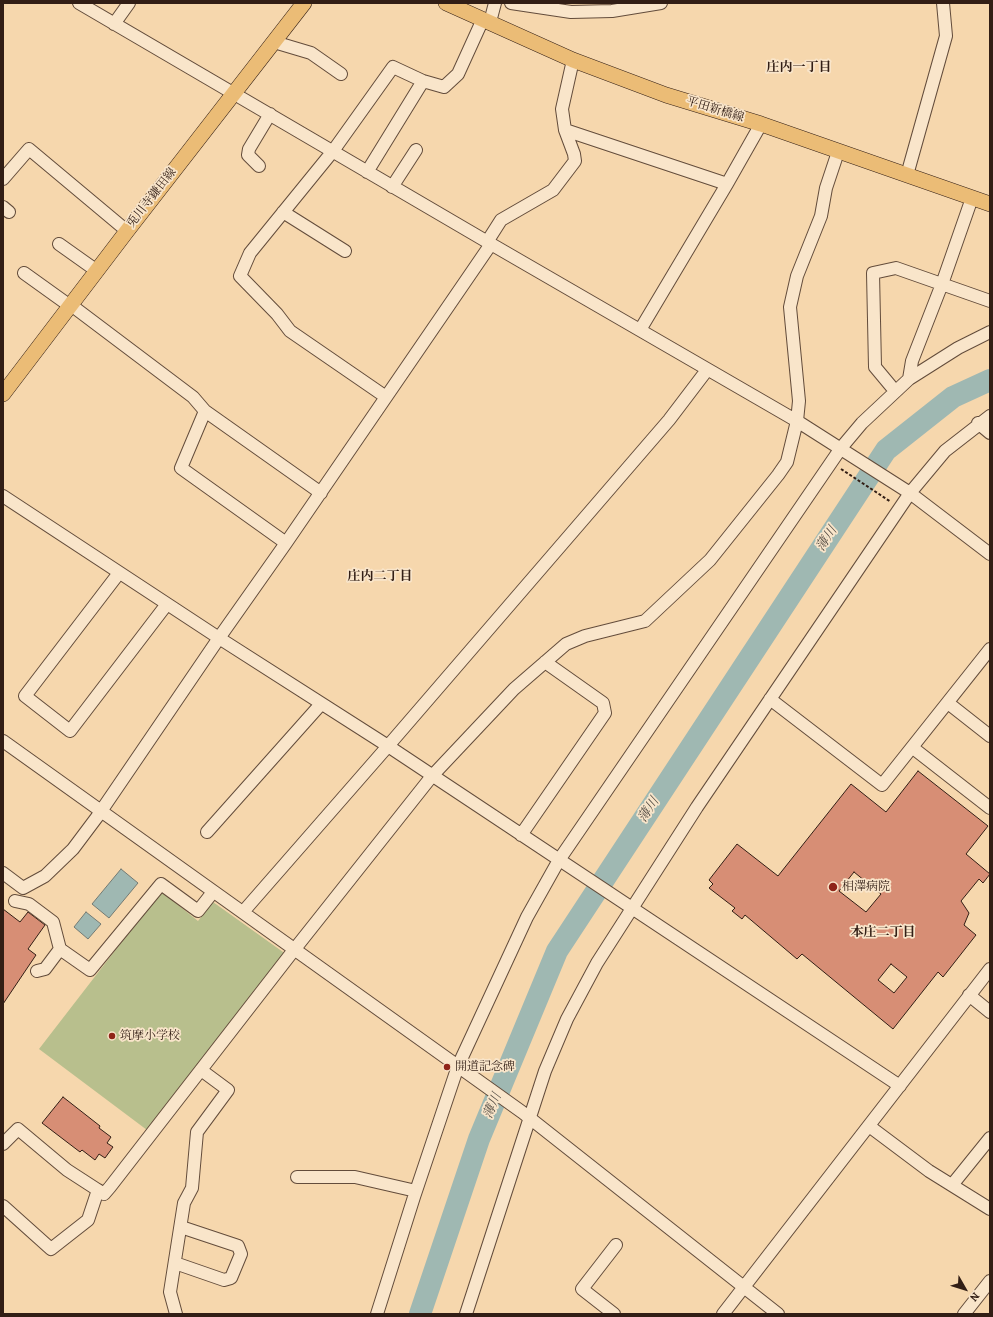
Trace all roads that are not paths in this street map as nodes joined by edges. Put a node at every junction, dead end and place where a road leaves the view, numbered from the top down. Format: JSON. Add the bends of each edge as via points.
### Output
{"nodes":[{"id":1,"x":79,"y":3,"type":"edge"},
{"id":2,"x":129,"y":3,"type":"edge"},
{"id":3,"x":304,"y":3,"type":"edge"},
{"id":4,"x":446,"y":3,"type":"edge"},
{"id":5,"x":495,"y":3,"type":"edge"},
{"id":6,"x":511,"y":3,"type":"edge"},
{"id":7,"x":661,"y":3,"type":"edge"},
{"id":8,"x":943,"y":3,"type":"edge"},
{"id":9,"x":486,"y":20,"type":"junction"},
{"id":10,"x":114,"y":24,"type":"junction"},
{"id":11,"x":274,"y":42,"type":"junction"},
{"id":12,"x":573,"y":60,"type":"junction"},
{"id":13,"x":325,"y":78,"type":"dead end"},
{"id":14,"x":422,"y":81,"type":"junction"},
{"id":15,"x":233,"y":93,"type":"junction"},
{"id":16,"x":270,"y":114,"type":"junction"},
{"id":17,"x":761,"y":124,"type":"junction"},
{"id":18,"x":565,"y":130,"type":"junction"},
{"id":19,"x":416,"y":150,"type":"dead end"},
{"id":20,"x":332,"y":151,"type":"junction"},
{"id":21,"x":838,"y":152,"type":"junction"},
{"id":22,"x":259,"y":166,"type":"dead end"},
{"id":23,"x":367,"y":172,"type":"junction"},
{"id":24,"x":907,"y":174,"type":"junction"},
{"id":25,"x":3,"y":179,"type":"edge"},
{"id":26,"x":727,"y":184,"type":"junction"},
{"id":27,"x":392,"y":187,"type":"junction"},
{"id":28,"x":972,"y":198,"type":"junction"},
{"id":29,"x":990,"y":204,"type":"edge"},
{"id":30,"x":283,"y":212,"type":"junction"},
{"id":31,"x":127,"y":231,"type":"junction"},
{"id":32,"x":59,"y":244,"type":"dead end"},
{"id":33,"x":489,"y":244,"type":"junction"},
{"id":34,"x":345,"y":251,"type":"dead end"},
{"id":35,"x":97,"y":271,"type":"junction"},
{"id":36,"x":24,"y":273,"type":"dead end"},
{"id":37,"x":942,"y":284,"type":"junction"},
{"id":38,"x":990,"y":301,"type":"edge"},
{"id":39,"x":70,"y":306,"type":"junction"},
{"id":40,"x":640,"y":330,"type":"junction"},
{"id":41,"x":990,"y":332,"type":"edge"},
{"id":42,"x":707,"y":370,"type":"junction"},
{"id":43,"x":908,"y":380,"type":"junction"},
{"id":44,"x":895,"y":390,"type":"junction"},
{"id":45,"x":3,"y":394,"type":"edge"},
{"id":46,"x":386,"y":397,"type":"junction"},
{"id":47,"x":205,"y":411,"type":"junction"},
{"id":48,"x":990,"y":416,"type":"edge"},
{"id":49,"x":797,"y":421,"type":"junction"},
{"id":50,"x":978,"y":423,"type":"junction"},
{"id":51,"x":990,"y":434,"type":"edge"},
{"id":52,"x":845,"y":450,"type":"junction"},
{"id":53,"x":905,"y":490,"type":"junction"},
{"id":54,"x":321,"y":493,"type":"junction"},
{"id":55,"x":3,"y":496,"type":"edge"},
{"id":56,"x":286,"y":544,"type":"junction"},
{"id":57,"x":990,"y":554,"type":"edge"},
{"id":58,"x":119,"y":573,"type":"junction"},
{"id":59,"x":167,"y":604,"type":"junction"},
{"id":60,"x":219,"y":638,"type":"junction"},
{"id":61,"x":990,"y":649,"type":"edge"},
{"id":62,"x":545,"y":662,"type":"junction"},
{"id":63,"x":770,"y":699,"type":"junction"},
{"id":64,"x":948,"y":703,"type":"junction"},
{"id":65,"x":321,"y":704,"type":"junction"},
{"id":66,"x":990,"y":736,"type":"edge"},
{"id":67,"x":3,"y":741,"type":"edge"},
{"id":68,"x":388,"y":746,"type":"junction"},
{"id":69,"x":913,"y":748,"type":"junction"},
{"id":70,"x":432,"y":776,"type":"junction"},
{"id":71,"x":990,"y":808,"type":"edge"},
{"id":72,"x":100,"y":812,"type":"junction"},
{"id":73,"x":207,"y":832,"type":"dead end"},
{"id":74,"x":522,"y":835,"type":"junction"},
{"id":75,"x":562,"y":862,"type":"junction"},
{"id":76,"x":3,"y":873,"type":"edge"},
{"id":77,"x":213,"y":892,"type":"junction"},
{"id":78,"x":15,"y":901,"type":"dead end"},
{"id":79,"x":628,"y":907,"type":"junction"},
{"id":80,"x":242,"y":912,"type":"junction"},
{"id":81,"x":60,"y":949,"type":"junction"},
{"id":82,"x":295,"y":950,"type":"junction"},
{"id":83,"x":990,"y":969,"type":"edge"},
{"id":84,"x":37,"y":971,"type":"dead end"},
{"id":85,"x":969,"y":995,"type":"junction"},
{"id":86,"x":990,"y":1012,"type":"edge"},
{"id":87,"x":461,"y":1068,"type":"junction"},
{"id":88,"x":201,"y":1070,"type":"junction"},
{"id":89,"x":900,"y":1086,"type":"junction"},
{"id":90,"x":525,"y":1115,"type":"junction"},
{"id":91,"x":869,"y":1126,"type":"junction"},
{"id":92,"x":990,"y":1138,"type":"edge"},
{"id":93,"x":3,"y":1144,"type":"edge"},
{"id":94,"x":297,"y":1177,"type":"dead end"},
{"id":95,"x":952,"y":1185,"type":"junction"},
{"id":96,"x":98,"y":1190,"type":"junction"},
{"id":97,"x":416,"y":1191,"type":"junction"},
{"id":98,"x":3,"y":1206,"type":"edge"},
{"id":99,"x":990,"y":1209,"type":"edge"},
{"id":100,"x":181,"y":1227,"type":"junction"},
{"id":101,"x":616,"y":1245,"type":"dead end"},
{"id":102,"x":175,"y":1263,"type":"junction"},
{"id":103,"x":990,"y":1280,"type":"edge"},
{"id":104,"x":744,"y":1287,"type":"junction"},
{"id":105,"x":176,"y":1314,"type":"edge"},
{"id":106,"x":377,"y":1314,"type":"edge"},
{"id":107,"x":466,"y":1314,"type":"edge"},
{"id":108,"x":614,"y":1314,"type":"edge"},
{"id":109,"x":723,"y":1314,"type":"edge"},
{"id":110,"x":778,"y":1314,"type":"edge"},
{"id":111,"x":964,"y":1314,"type":"edge"}],
"edges":[{"from":1,"to":10,"type":"street"},
{"from":2,"to":10,"type":"street"},
{"from":3,"to":11,"type":"main road","name":"兎川寺鎌田線"},
{"from":4,"to":9,"type":"main road","name":"平田新橋線"},
{"from":5,"to":9,"type":"street"},
{"from":6,"to":7,"type":"street","via":[[571,12],[612,11]]},
{"from":8,"to":24,"type":"street","via":[[946,36]]},
{"from":9,"to":12,"type":"main road","name":"平田新橋線"},
{"from":9,"to":14,"type":"street","via":[[458,74],[444,86]]},
{"from":10,"to":15,"type":"street"},
{"from":11,"to":13,"type":"street","via":[[311,53],[336,71]]},
{"from":11,"to":15,"type":"main road","name":"兎川寺鎌田線"},
{"from":12,"to":17,"type":"main road","name":"平田新橋線","via":[[666,95]]},
{"from":12,"to":18,"type":"street","via":[[562,109]]},
{"from":14,"to":20,"type":"street","via":[[392,67]]},
{"from":14,"to":23,"type":"street"},
{"from":15,"to":16,"type":"street"},
{"from":15,"to":31,"type":"main road","name":"兎川寺鎌田線"},
{"from":16,"to":20,"type":"street"},
{"from":16,"to":22,"type":"street","via":[[249,149],[248,154]]},
{"from":17,"to":21,"type":"main road","name":"平田新橋線"},
{"from":17,"to":26,"type":"street"},
{"from":18,"to":26,"type":"street"},
{"from":18,"to":33,"type":"street","via":[[575,161],[553,190],[501,220]]},
{"from":19,"to":27,"type":"street"},
{"from":20,"to":23,"type":"street"},
{"from":20,"to":30,"type":"street"},
{"from":21,"to":24,"type":"main road","name":"平田新橋線"},
{"from":21,"to":49,"type":"street","via":[[826,188],[822,216],[797,276],[790,307],[798,383]]},
{"from":23,"to":27,"type":"street"},
{"from":24,"to":28,"type":"main road","name":"平田新橋線"},
{"from":25,"to":31,"type":"street","via":[[29,150]]},
{"from":26,"to":40,"type":"street"},
{"from":27,"to":33,"type":"street"},
{"from":28,"to":29,"type":"main road","name":"平田新橋線"},
{"from":28,"to":37,"type":"street"},
{"from":30,"to":34,"type":"street"},
{"from":30,"to":46,"type":"street","via":[[250,253],[240,276],[290,330]]},
{"from":31,"to":35,"type":"main road","name":"兎川寺鎌田線"},
{"from":32,"to":35,"type":"street"},
{"from":33,"to":40,"type":"street"},
{"from":33,"to":46,"type":"street"},
{"from":35,"to":39,"type":"main road","name":"兎川寺鎌田線"},
{"from":36,"to":39,"type":"street"},
{"from":37,"to":38,"type":"street"},
{"from":37,"to":43,"type":"street","via":[[912,361]]},
{"from":37,"to":44,"type":"street","via":[[896,268],[873,273],[875,367]]},
{"from":39,"to":45,"type":"main road","name":"兎川寺鎌田線"},
{"from":39,"to":47,"type":"street","via":[[193,397]]},
{"from":40,"to":42,"type":"street"},
{"from":41,"to":43,"type":"street","via":[[958,348]]},
{"from":42,"to":49,"type":"street"},
{"from":42,"to":68,"type":"street","via":[[669,420]]},
{"from":43,"to":44,"type":"street"},
{"from":44,"to":52,"type":"street","via":[[862,423]]},
{"from":46,"to":54,"type":"street"},
{"from":47,"to":54,"type":"street"},
{"from":47,"to":56,"type":"street","via":[[181,468]]},
{"from":48,"to":50,"type":"street"},
{"from":49,"to":52,"type":"street"},
{"from":49,"to":62,"type":"street","via":[[787,462],[710,560],[645,622],[585,636],[566,644]]},
{"from":50,"to":51,"type":"street"},
{"from":50,"to":53,"type":"street"},
{"from":52,"to":53,"type":"street"},
{"from":52,"to":75,"type":"street"},
{"from":53,"to":57,"type":"street"},
{"from":53,"to":63,"type":"street"},
{"from":54,"to":56,"type":"street"},
{"from":55,"to":58,"type":"street"},
{"from":56,"to":60,"type":"street"},
{"from":58,"to":59,"type":"street"},
{"from":58,"to":59,"type":"street","via":[[26,696],[70,731]]},
{"from":59,"to":60,"type":"street"},
{"from":60,"to":65,"type":"street"},
{"from":60,"to":72,"type":"street"},
{"from":61,"to":64,"type":"street"},
{"from":62,"to":70,"type":"street","via":[[514,690]]},
{"from":62,"to":74,"type":"street","via":[[604,702],[605,713]]},
{"from":63,"to":69,"type":"street","via":[[882,785]]},
{"from":63,"to":79,"type":"street"},
{"from":64,"to":66,"type":"street"},
{"from":64,"to":69,"type":"street"},
{"from":65,"to":68,"type":"street"},
{"from":65,"to":73,"type":"street"},
{"from":67,"to":72,"type":"street"},
{"from":68,"to":70,"type":"street"},
{"from":68,"to":80,"type":"street"},
{"from":69,"to":71,"type":"street"},
{"from":70,"to":74,"type":"street"},
{"from":70,"to":82,"type":"street"},
{"from":72,"to":76,"type":"street","via":[[73,849],[45,876],[23,888]]},
{"from":72,"to":77,"type":"street"},
{"from":74,"to":75,"type":"street"},
{"from":75,"to":79,"type":"street"},
{"from":75,"to":87,"type":"street","via":[[527,917]]},
{"from":77,"to":80,"type":"street"},
{"from":77,"to":81,"type":"street","via":[[198,911],[161,884],[90,970]]},
{"from":78,"to":81,"type":"street","via":[[29,904],[53,922]]},
{"from":79,"to":89,"type":"street"},
{"from":79,"to":90,"type":"street","via":[[567,1018]]},
{"from":80,"to":82,"type":"street"},
{"from":81,"to":84,"type":"street","via":[[45,969]]},
{"from":82,"to":87,"type":"street"},
{"from":82,"to":88,"type":"street"},
{"from":83,"to":85,"type":"street"},
{"from":85,"to":86,"type":"street"},
{"from":85,"to":89,"type":"street"},
{"from":87,"to":90,"type":"street"},
{"from":87,"to":97,"type":"street"},
{"from":88,"to":96,"type":"street","via":[[104,1194]]},
{"from":88,"to":100,"type":"street","via":[[228,1090],[197,1132],[192,1188],[184,1203]]},
{"from":89,"to":91,"type":"street"},
{"from":90,"to":104,"type":"street"},
{"from":90,"to":107,"type":"street"},
{"from":91,"to":95,"type":"street"},
{"from":91,"to":104,"type":"street"},
{"from":92,"to":95,"type":"street"},
{"from":93,"to":96,"type":"street","via":[[18,1129],[67,1170]]},
{"from":94,"to":97,"type":"street","via":[[355,1178]]},
{"from":95,"to":99,"type":"street"},
{"from":96,"to":98,"type":"street","via":[[88,1220],[51,1249]]},
{"from":97,"to":106,"type":"street"},
{"from":100,"to":102,"type":"street"},
{"from":100,"to":102,"type":"street","via":[[238,1246],[241,1254],[231,1278],[224,1280]]},
{"from":101,"to":108,"type":"street","via":[[582,1289]]},
{"from":102,"to":105,"type":"street","via":[[170,1292]]},
{"from":103,"to":111,"type":"street"},
{"from":104,"to":109,"type":"street"},
{"from":104,"to":110,"type":"street"}]}
